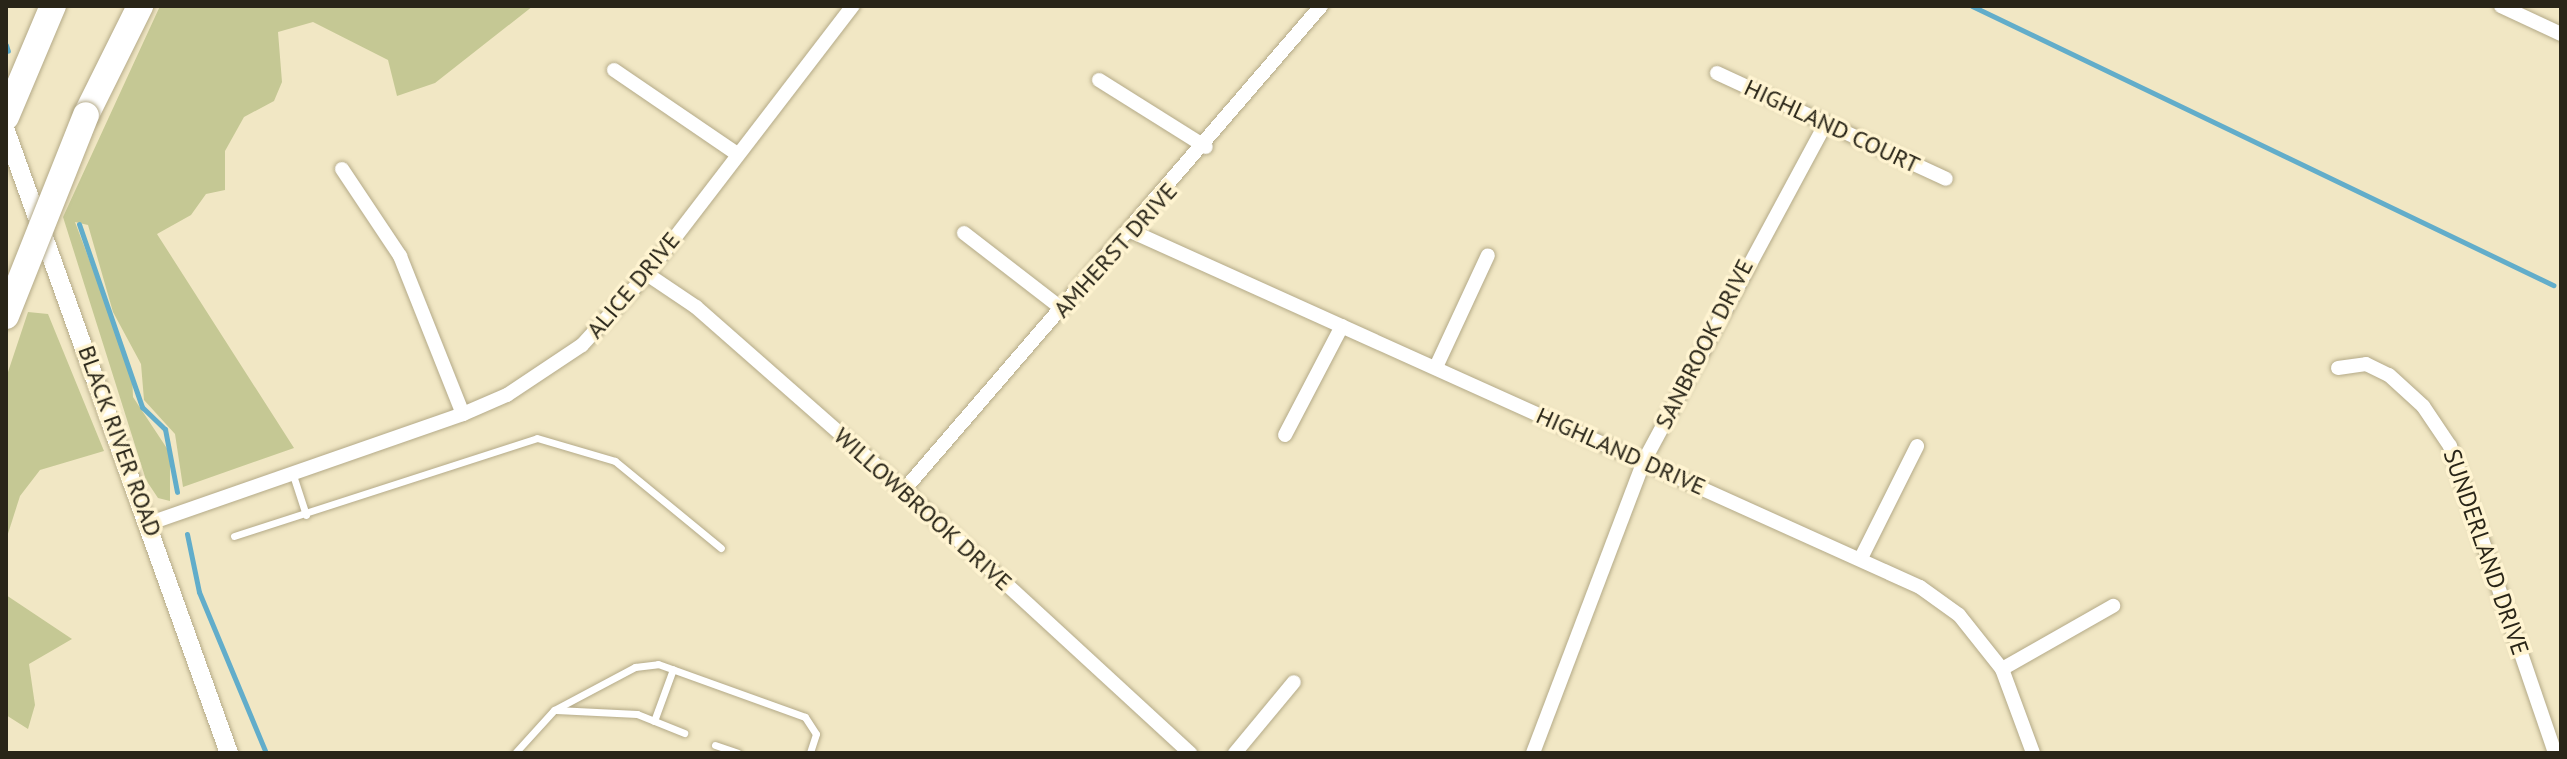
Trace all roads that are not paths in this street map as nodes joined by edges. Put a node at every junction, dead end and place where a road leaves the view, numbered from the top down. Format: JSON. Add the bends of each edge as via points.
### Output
{"nodes":[{"id":1,"x":140,"y":6,"type":"edge"},
{"id":2,"x":853,"y":6,"type":"edge"},
{"id":3,"x":1321,"y":6,"type":"edge"},
{"id":4,"x":2501,"y":6,"type":"edge"},
{"id":5,"x":2523,"y":10,"type":"edge"},
{"id":6,"x":51,"y":11,"type":"edge"},
{"id":7,"x":2561,"y":34,"type":"edge"},
{"id":8,"x":614,"y":70,"type":"dead end"},
{"id":9,"x":1717,"y":73,"type":"dead end"},
{"id":10,"x":1099,"y":80,"type":"dead end"},
{"id":11,"x":6,"y":117,"type":"edge"},
{"id":12,"x":1826,"y":123,"type":"junction"},
{"id":13,"x":6,"y":131,"type":"edge"},
{"id":14,"x":1206,"y":147,"type":"junction"},
{"id":15,"x":734,"y":152,"type":"junction"},
{"id":16,"x":342,"y":169,"type":"dead end"},
{"id":17,"x":1946,"y":179,"type":"dead end"},
{"id":18,"x":1133,"y":232,"type":"junction"},
{"id":19,"x":964,"y":233,"type":"dead end"},
{"id":20,"x":1488,"y":255,"type":"dead end"},
{"id":21,"x":647,"y":274,"type":"junction"},
{"id":22,"x":1061,"y":308,"type":"junction"},
{"id":23,"x":6,"y":316,"type":"edge"},
{"id":24,"x":1342,"y":326,"type":"junction"},
{"id":25,"x":1436,"y":367,"type":"junction"},
{"id":26,"x":2338,"y":368,"type":"dead end"},
{"id":27,"x":463,"y":414,"type":"junction"},
{"id":28,"x":1285,"y":435,"type":"dead end"},
{"id":29,"x":1917,"y":446,"type":"dead end"},
{"id":30,"x":1644,"y":461,"type":"junction"},
{"id":31,"x":293,"y":475,"type":"junction"},
{"id":32,"x":904,"y":490,"type":"junction"},
{"id":33,"x":306,"y":515,"type":"junction"},
{"id":34,"x":150,"y":523,"type":"junction"},
{"id":35,"x":234,"y":536,"type":"dead end"},
{"id":36,"x":721,"y":548,"type":"dead end"},
{"id":37,"x":1862,"y":556,"type":"junction"},
{"id":38,"x":2113,"y":606,"type":"dead end"},
{"id":39,"x":673,"y":669,"type":"junction"},
{"id":40,"x":2002,"y":669,"type":"junction"},
{"id":41,"x":1294,"y":682,"type":"dead end"},
{"id":42,"x":554,"y":710,"type":"junction"},
{"id":43,"x":2561,"y":717,"type":"edge"},
{"id":44,"x":654,"y":721,"type":"junction"},
{"id":45,"x":2545,"y":722,"type":"junction"},
{"id":46,"x":684,"y":733,"type":"dead end"},
{"id":47,"x":715,"y":745,"type":"dead end"},
{"id":48,"x":1537,"y":751,"type":"edge"},
{"id":49,"x":229,"y":753,"type":"edge"},
{"id":50,"x":515,"y":753,"type":"edge"},
{"id":51,"x":738,"y":753,"type":"edge"},
{"id":52,"x":810,"y":753,"type":"edge"},
{"id":53,"x":1190,"y":753,"type":"edge"},
{"id":54,"x":1235,"y":753,"type":"edge"},
{"id":55,"x":2033,"y":753,"type":"edge"},
{"id":56,"x":2555,"y":753,"type":"edge"}],
"edges":[{"from":1,"to":23,"type":"highway","bridge":true,"via":[[86,115]]},
{"from":2,"to":15,"type":"street","name":"ALICE DRIVE"},
{"from":3,"to":14,"type":"street","name":"AMHERST DRIVE"},
{"from":4,"to":5,"type":"street"},
{"from":5,"to":7,"type":"street"},
{"from":6,"to":11,"type":"highway"},
{"from":8,"to":15,"type":"street"},
{"from":9,"to":12,"type":"street","name":"HIGHLAND COURT"},
{"from":10,"to":14,"type":"street"},
{"from":12,"to":17,"type":"street","name":"HIGHLAND COURT"},
{"from":12,"to":30,"type":"street","name":"SANBROOK DRIVE"},
{"from":13,"to":34,"type":"street","name":"BLACK RIVER ROAD"},
{"from":14,"to":18,"type":"street","name":"AMHERST DRIVE"},
{"from":15,"to":21,"type":"street","name":"ALICE DRIVE"},
{"from":16,"to":27,"type":"street","via":[[400,256]]},
{"from":18,"to":22,"type":"street","name":"AMHERST DRIVE"},
{"from":18,"to":24,"type":"street","name":"HIGHLAND DRIVE"},
{"from":19,"to":22,"type":"street"},
{"from":20,"to":25,"type":"street"},
{"from":21,"to":27,"type":"street","name":"ALICE DRIVE","via":[[582,345],[507,395]]},
{"from":21,"to":32,"type":"street","name":"WILLOWBROOK DRIVE","via":[[696,307]]},
{"from":22,"to":32,"type":"street","name":"AMHERST DRIVE"},
{"from":24,"to":25,"type":"street","name":"HIGHLAND DRIVE"},
{"from":24,"to":28,"type":"street"},
{"from":25,"to":30,"type":"street","name":"HIGHLAND DRIVE"},
{"from":26,"to":45,"type":"street","name":"SUNDERLAND DRIVE","via":[[2366,364],[2389,375],[2423,406],[2450,446]]},
{"from":27,"to":31,"type":"street","name":"ALICE DRIVE"},
{"from":29,"to":37,"type":"street"},
{"from":30,"to":37,"type":"street","name":"HIGHLAND DRIVE"},
{"from":30,"to":48,"type":"street","name":"SANBROOK DRIVE"},
{"from":31,"to":33,"type":"lane"},
{"from":31,"to":34,"type":"street","name":"ALICE DRIVE"},
{"from":32,"to":53,"type":"street","name":"WILLOWBROOK DRIVE"},
{"from":33,"to":35,"type":"lane"},
{"from":33,"to":36,"type":"lane","via":[[537,438],[615,461]]},
{"from":34,"to":49,"type":"street","name":"BLACK RIVER ROAD"},
{"from":37,"to":40,"type":"street","name":"HIGHLAND DRIVE","via":[[1959,615]]},
{"from":38,"to":40,"type":"street"},
{"from":39,"to":42,"type":"lane","via":[[635,667]]},
{"from":39,"to":44,"type":"lane"},
{"from":39,"to":52,"type":"lane","via":[[805,717],[816,734]]},
{"from":40,"to":55,"type":"street","name":"HIGHLAND DRIVE"},
{"from":41,"to":54,"type":"street"},
{"from":42,"to":44,"type":"lane"},
{"from":42,"to":50,"type":"lane"},
{"from":43,"to":45,"type":"street"},
{"from":44,"to":46,"type":"lane"},
{"from":45,"to":56,"type":"street","name":"SUNDERLAND DRIVE"},
{"from":47,"to":51,"type":"lane"}]}
